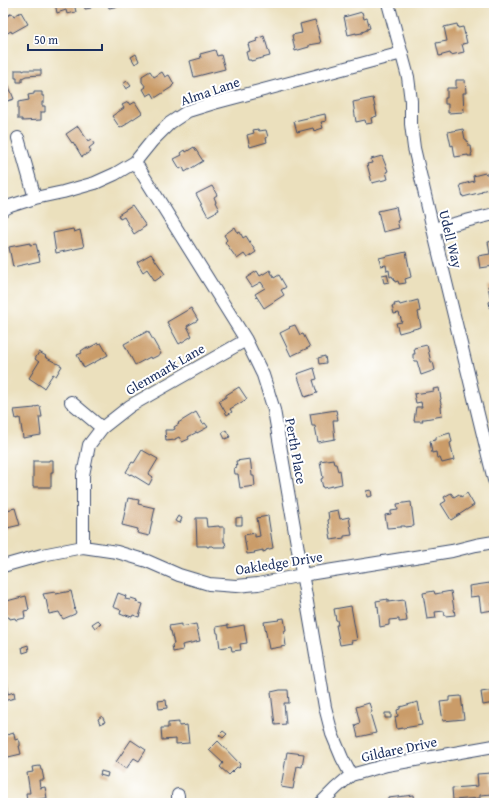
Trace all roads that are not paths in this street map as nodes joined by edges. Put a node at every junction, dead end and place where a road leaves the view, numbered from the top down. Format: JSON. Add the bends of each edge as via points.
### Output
{"nodes":[{"id":1,"x":388,"y":3,"type":"edge"},
{"id":2,"x":402,"y":53,"type":"junction"},
{"id":3,"x":18,"y":138,"type":"dead end"},
{"id":4,"x":135,"y":162,"type":"junction"},
{"id":5,"x":35,"y":198,"type":"junction"},
{"id":6,"x":3,"y":210,"type":"edge"},
{"id":7,"x":494,"y":214,"type":"edge"},
{"id":8,"x":433,"y":228,"type":"junction"},
{"id":9,"x":246,"y":340,"type":"junction"},
{"id":10,"x":71,"y":402,"type":"dead end"},
{"id":11,"x":102,"y":428,"type":"junction"},
{"id":12,"x":494,"y":480,"type":"edge"},
{"id":13,"x":494,"y":542,"type":"edge"},
{"id":14,"x":83,"y":547,"type":"junction"},
{"id":15,"x":3,"y":566,"type":"edge"},
{"id":16,"x":302,"y":575,"type":"junction"},
{"id":17,"x":494,"y":746,"type":"edge"},
{"id":18,"x":351,"y":775,"type":"junction"},
{"id":19,"x":321,"y":803,"type":"edge"}],
"edges":[{"from":1,"to":2,"type":"street","name":"Udell Way"},
{"from":2,"to":4,"type":"street","name":"Alma Lane","via":[[188,111],[170,123]]},
{"from":2,"to":8,"type":"street","name":"Udell Way","via":[[408,77],[414,148]]},
{"from":3,"to":5,"type":"street"},
{"from":4,"to":5,"type":"street","name":"Alma Lane","via":[[95,183]]},
{"from":4,"to":9,"type":"street","name":"Perth Place"},
{"from":5,"to":6,"type":"street","name":"Alma Lane"},
{"from":7,"to":8,"type":"street"},
{"from":8,"to":12,"type":"street","name":"Udell Way"},
{"from":9,"to":11,"type":"street","name":"Glenmark Lane","via":[[130,406]]},
{"from":9,"to":16,"type":"street","name":"Perth Place","via":[[263,375],[274,410]]},
{"from":10,"to":11,"type":"street"},
{"from":11,"to":14,"type":"street","name":"Glenmark Lane","via":[[89,445],[83,475]]},
{"from":13,"to":16,"type":"street","name":"Oakledge Drive"},
{"from":14,"to":15,"type":"street","name":"Oakledge Drive"},
{"from":14,"to":16,"type":"street","name":"Oakledge Drive","via":[[117,552],[147,561],[179,576],[209,584],[258,584]]},
{"from":16,"to":18,"type":"street","name":"Perth Place","via":[[325,707],[332,734]]},
{"from":17,"to":18,"type":"street","name":"Gildare Drive","via":[[387,765]]},
{"from":18,"to":19,"type":"street","name":"Gildare Drive"}]}
